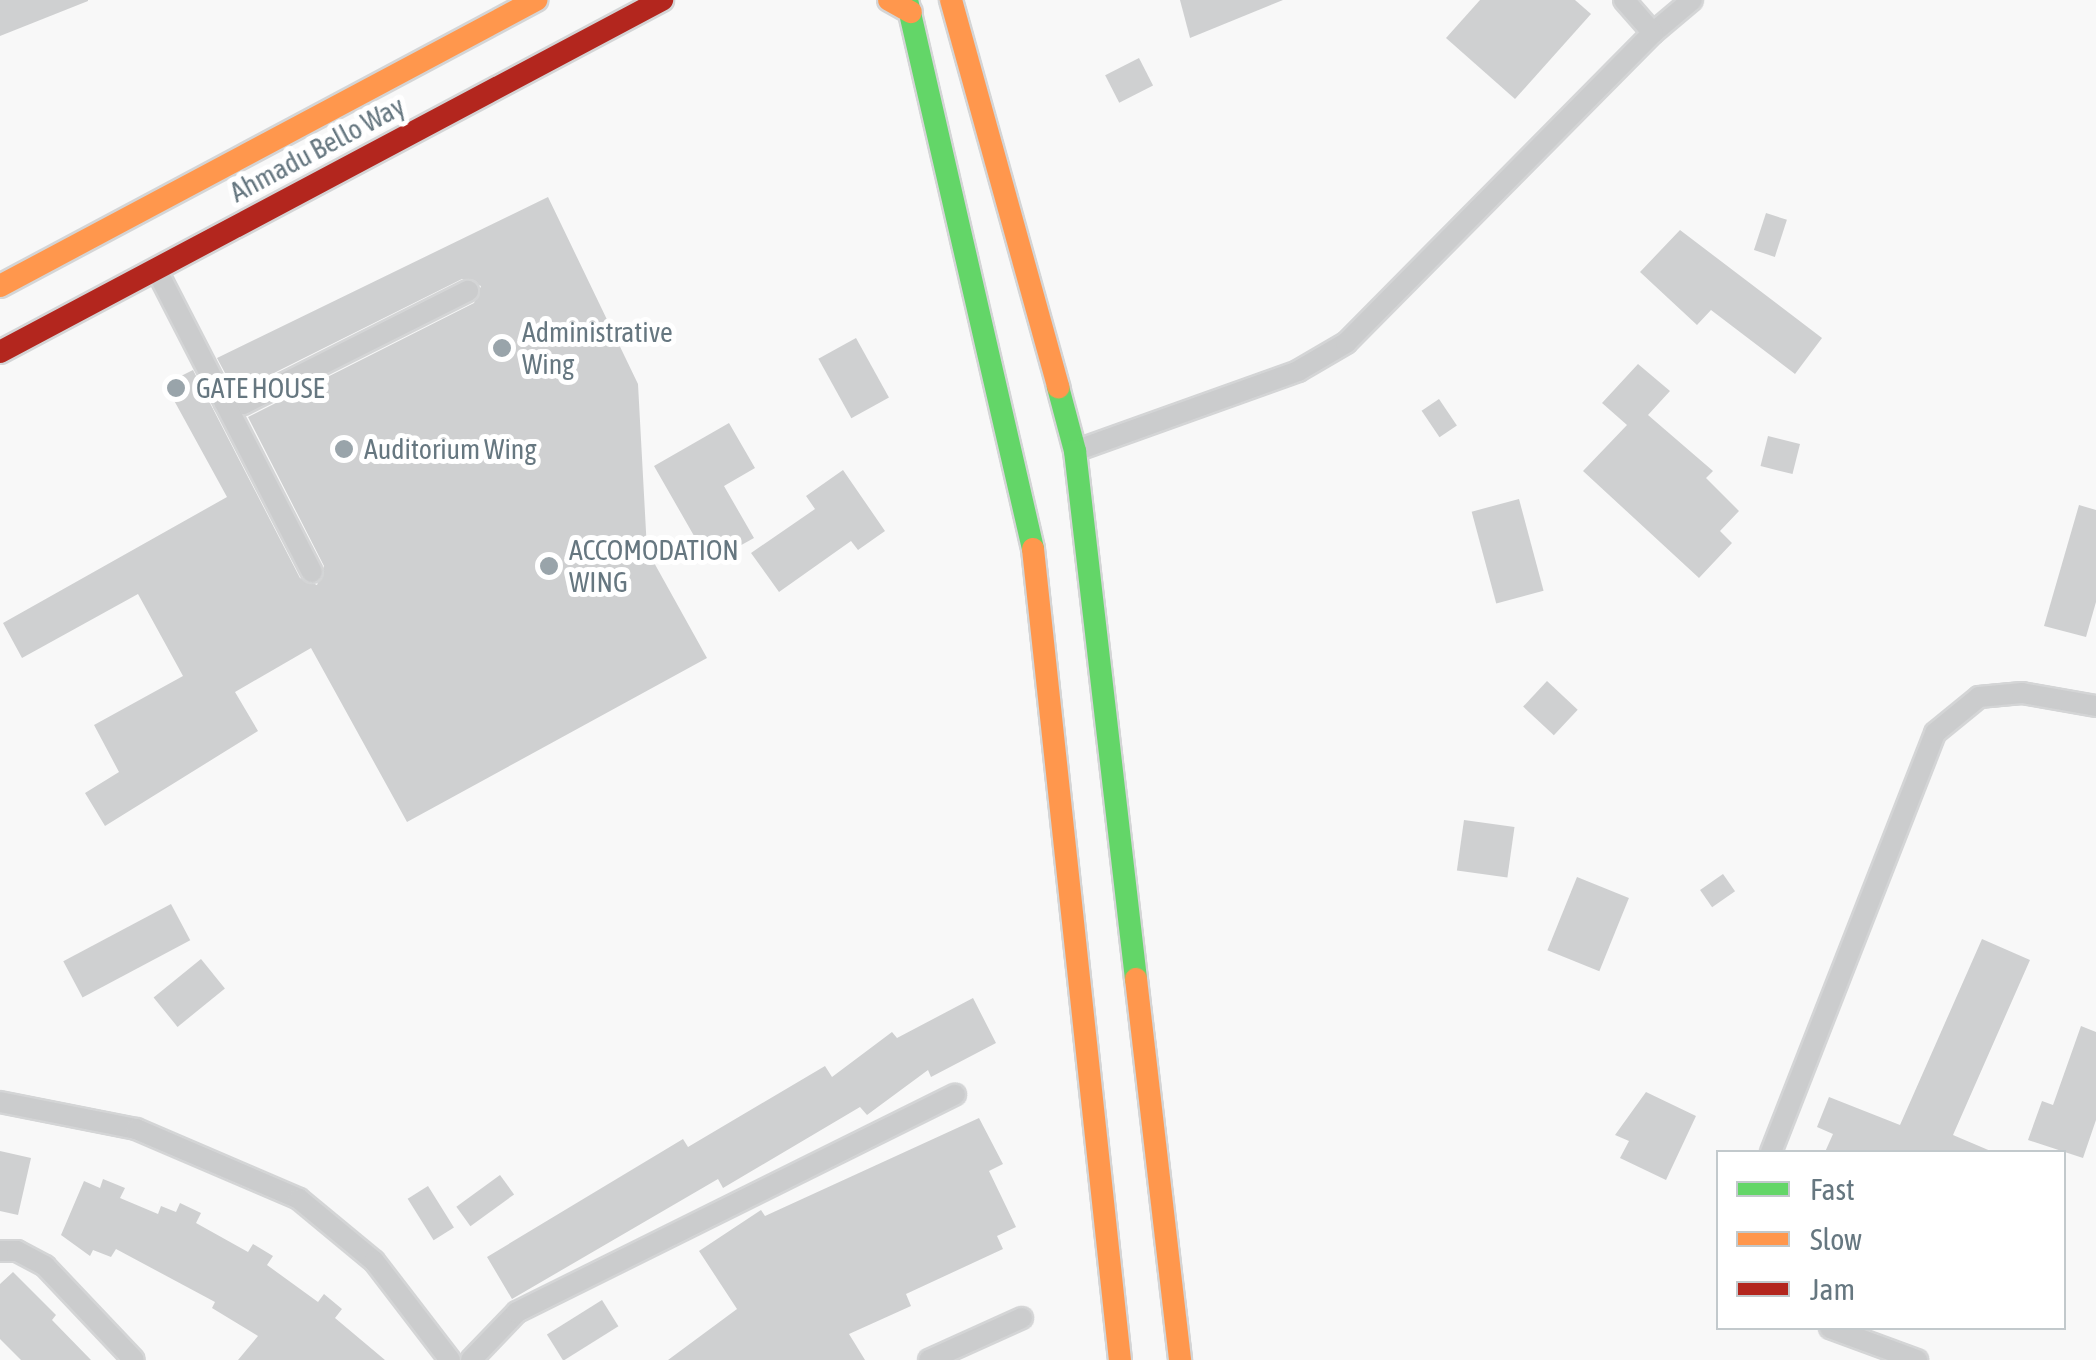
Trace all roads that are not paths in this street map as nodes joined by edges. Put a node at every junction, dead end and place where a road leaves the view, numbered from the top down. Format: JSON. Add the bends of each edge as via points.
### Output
{"nodes":[{"id":1,"x":536,"y":0,"type":"edge"},
{"id":2,"x":662,"y":0,"type":"edge"},
{"id":3,"x":889,"y":0,"type":"edge"},
{"id":4,"x":950,"y":0,"type":"edge"},
{"id":5,"x":1624,"y":0,"type":"edge"},
{"id":6,"x":1692,"y":0,"type":"edge"},
{"id":7,"x":909,"y":6,"type":"edge"},
{"id":8,"x":1653,"y":33,"type":"junction"},
{"id":9,"x":156,"y":269,"type":"junction"},
{"id":10,"x":0,"y":286,"type":"edge"},
{"id":11,"x":468,"y":291,"type":"dead end"},
{"id":12,"x":0,"y":352,"type":"edge"},
{"id":13,"x":225,"y":403,"type":"junction"},
{"id":14,"x":1075,"y":451,"type":"junction"},
{"id":15,"x":312,"y":572,"type":"dead end"},
{"id":16,"x":2096,"y":706,"type":"edge"},
{"id":17,"x":955,"y":1095,"type":"dead end"},
{"id":18,"x":0,"y":1102,"type":"edge"},
{"id":19,"x":1772,"y":1150,"type":"edge"},
{"id":20,"x":0,"y":1251,"type":"edge"},
{"id":21,"x":1022,"y":1318,"type":"dead end"},
{"id":22,"x":1835,"y":1330,"type":"edge"},
{"id":23,"x":134,"y":1360,"type":"edge"},
{"id":24,"x":450,"y":1360,"type":"edge"},
{"id":25,"x":471,"y":1360,"type":"edge"},
{"id":26,"x":929,"y":1360,"type":"edge"},
{"id":27,"x":1120,"y":1360,"type":"edge"},
{"id":28,"x":1180,"y":1360,"type":"edge"},
{"id":29,"x":1916,"y":1360,"type":"edge"}],
"edges":[{"from":1,"to":10,"type":"street","name":"Ahmadu Bello Way"},
{"from":2,"to":9,"type":"street","name":"Ahmadu Bello Way"},
{"from":3,"to":7,"type":"street"},
{"from":4,"to":14,"type":"street"},
{"from":5,"to":8,"type":"street"},
{"from":6,"to":8,"type":"street"},
{"from":7,"to":27,"type":"street","via":[[1040,575]]},
{"from":8,"to":14,"type":"street","via":[[1346,344],[1298,371]]},
{"from":9,"to":12,"type":"street","name":"Ahmadu Bello Way"},
{"from":9,"to":13,"type":"street"},
{"from":11,"to":13,"type":"street","via":[[242,404]]},
{"from":13,"to":15,"type":"street"},
{"from":14,"to":28,"type":"street"},
{"from":16,"to":19,"type":"street","via":[[2022,693],[1979,697],[1935,733]]},
{"from":17,"to":25,"type":"street","via":[[517,1312]]},
{"from":18,"to":24,"type":"street","via":[[136,1128],[298,1200],[374,1261]]},
{"from":20,"to":23,"type":"street","via":[[17,1251],[45,1266]]},
{"from":21,"to":26,"type":"street"},
{"from":22,"to":29,"type":"street"}]}
